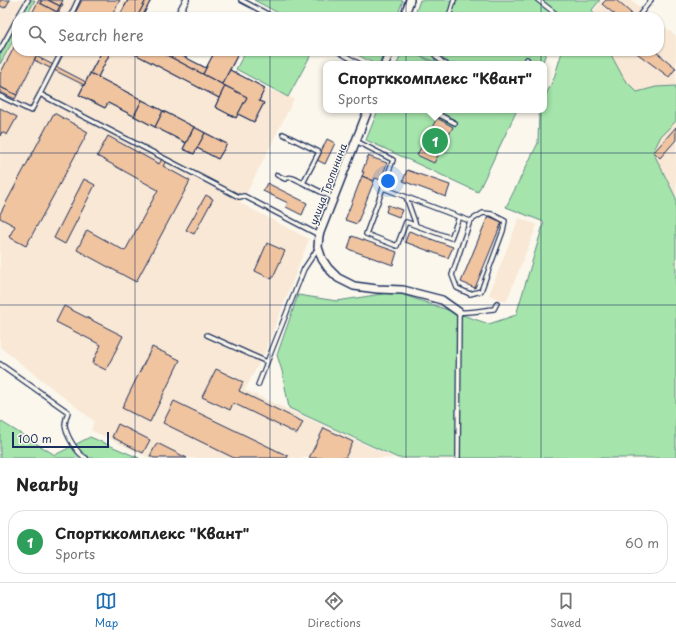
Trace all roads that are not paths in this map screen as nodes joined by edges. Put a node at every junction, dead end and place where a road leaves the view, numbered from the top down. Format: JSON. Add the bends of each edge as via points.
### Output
{"nodes":[{"id":1,"x":28,"y":0,"type":"edge"},
{"id":2,"x":78,"y":0,"type":"edge"},
{"id":3,"x":186,"y":0,"type":"edge"},
{"id":4,"x":241,"y":0,"type":"edge"},
{"id":5,"x":410,"y":0,"type":"edge"},
{"id":6,"x":454,"y":0,"type":"edge"},
{"id":7,"x":538,"y":0,"type":"edge"},
{"id":8,"x":651,"y":0,"type":"edge"},
{"id":9,"x":21,"y":12,"type":"edge"},
{"id":10,"x":72,"y":12,"type":"edge"},
{"id":11,"x":180,"y":12,"type":"edge"},
{"id":12,"x":264,"y":12,"type":"edge"},
{"id":13,"x":406,"y":12,"type":"edge"},
{"id":14,"x":450,"y":12,"type":"edge"},
{"id":15,"x":554,"y":12,"type":"edge"},
{"id":16,"x":642,"y":12,"type":"edge"},
{"id":17,"x":12,"y":29,"type":"edge"},
{"id":18,"x":0,"y":50,"type":"edge"},
{"id":19,"x":59,"y":56,"type":"edge"},
{"id":20,"x":346,"y":56,"type":"edge"},
{"id":21,"x":437,"y":58,"type":"edge"},
{"id":22,"x":355,"y":61,"type":"edge"},
{"id":23,"x":441,"y":61,"type":"edge"},
{"id":24,"x":40,"y":94,"type":"junction"},
{"id":25,"x":0,"y":96,"type":"edge"},
{"id":26,"x":367,"y":113,"type":"edge"},
{"id":27,"x":436,"y":113,"type":"edge"},
{"id":28,"x":455,"y":123,"type":"dead end"},
{"id":29,"x":283,"y":134,"type":"dead end"},
{"id":30,"x":356,"y":141,"type":"junction"},
{"id":31,"x":277,"y":175,"type":"dead end"},
{"id":32,"x":302,"y":183,"type":"junction"},
{"id":33,"x":383,"y":188,"type":"junction"},
{"id":34,"x":406,"y":197,"type":"junction"},
{"id":35,"x":333,"y":198,"type":"junction"},
{"id":36,"x":459,"y":217,"type":"junction"},
{"id":37,"x":470,"y":221,"type":"junction"},
{"id":38,"x":416,"y":226,"type":"junction"},
{"id":39,"x":319,"y":235,"type":"junction"},
{"id":40,"x":318,"y":247,"type":"junction"},
{"id":41,"x":497,"y":303,"type":"dead end"},
{"id":42,"x":459,"y":312,"type":"junction"},
{"id":43,"x":207,"y":335,"type":"dead end"},
{"id":44,"x":267,"y":362,"type":"junction"},
{"id":45,"x":0,"y":364,"type":"edge"},
{"id":46,"x":258,"y":385,"type":"dead end"},
{"id":47,"x":86,"y":458,"type":"edge"},
{"id":48,"x":458,"y":458,"type":"edge"}],
"edges":[{"from":1,"to":9,"type":"lane"},
{"from":2,"to":10,"type":"lane"},
{"from":3,"to":11,"type":"street"},
{"from":4,"to":12,"type":"lane"},
{"from":5,"to":13,"type":"street"},
{"from":6,"to":14,"type":"lane"},
{"from":7,"to":15,"type":"lane"},
{"from":8,"to":16,"type":"lane"},
{"from":17,"to":18,"type":"lane"},
{"from":19,"to":24,"type":"lane"},
{"from":20,"to":22,"type":"lane"},
{"from":21,"to":23,"type":"lane"},
{"from":24,"to":25,"type":"lane","via":[[30,111]]},
{"from":24,"to":39,"type":"lane","via":[[239,197],[244,196]]},
{"from":26,"to":30,"type":"street","name":"улица Тропинина"},
{"from":27,"to":28,"type":"lane"},
{"from":29,"to":32,"type":"lane","via":[[319,152]]},
{"from":30,"to":33,"type":"lane","via":[[393,160]]},
{"from":30,"to":35,"type":"street","name":"улица Тропинина"},
{"from":31,"to":32,"type":"lane","via":[[285,179],[291,177]]},
{"from":32,"to":35,"type":"lane"},
{"from":33,"to":34,"type":"lane"},
{"from":33,"to":38,"type":"lane","via":[[366,234],[397,246],[406,222]]},
{"from":34,"to":36,"type":"lane"},
{"from":34,"to":38,"type":"lane"},
{"from":35,"to":39,"type":"street","name":"улица Тропинина"},
{"from":36,"to":37,"type":"lane"},
{"from":36,"to":38,"type":"lane","via":[[451,238]]},
{"from":37,"to":37,"type":"lane","via":[[452,275],[457,288],[470,294],[481,291],[505,221],[492,214],[483,213]]},
{"from":39,"to":40,"type":"street","name":"улица Тропинина"},
{"from":40,"to":42,"type":"street","name":"улица Тропинина","via":[[328,268],[338,278],[354,286],[403,290],[442,300]]},
{"from":40,"to":44,"type":"lane","via":[[304,269]]},
{"from":41,"to":42,"type":"lane","via":[[494,309]]},
{"from":42,"to":48,"type":"lane"},
{"from":43,"to":44,"type":"lane"},
{"from":44,"to":46,"type":"lane"},
{"from":45,"to":47,"type":"lane","via":[[68,412],[65,425],[70,440]]}]}
